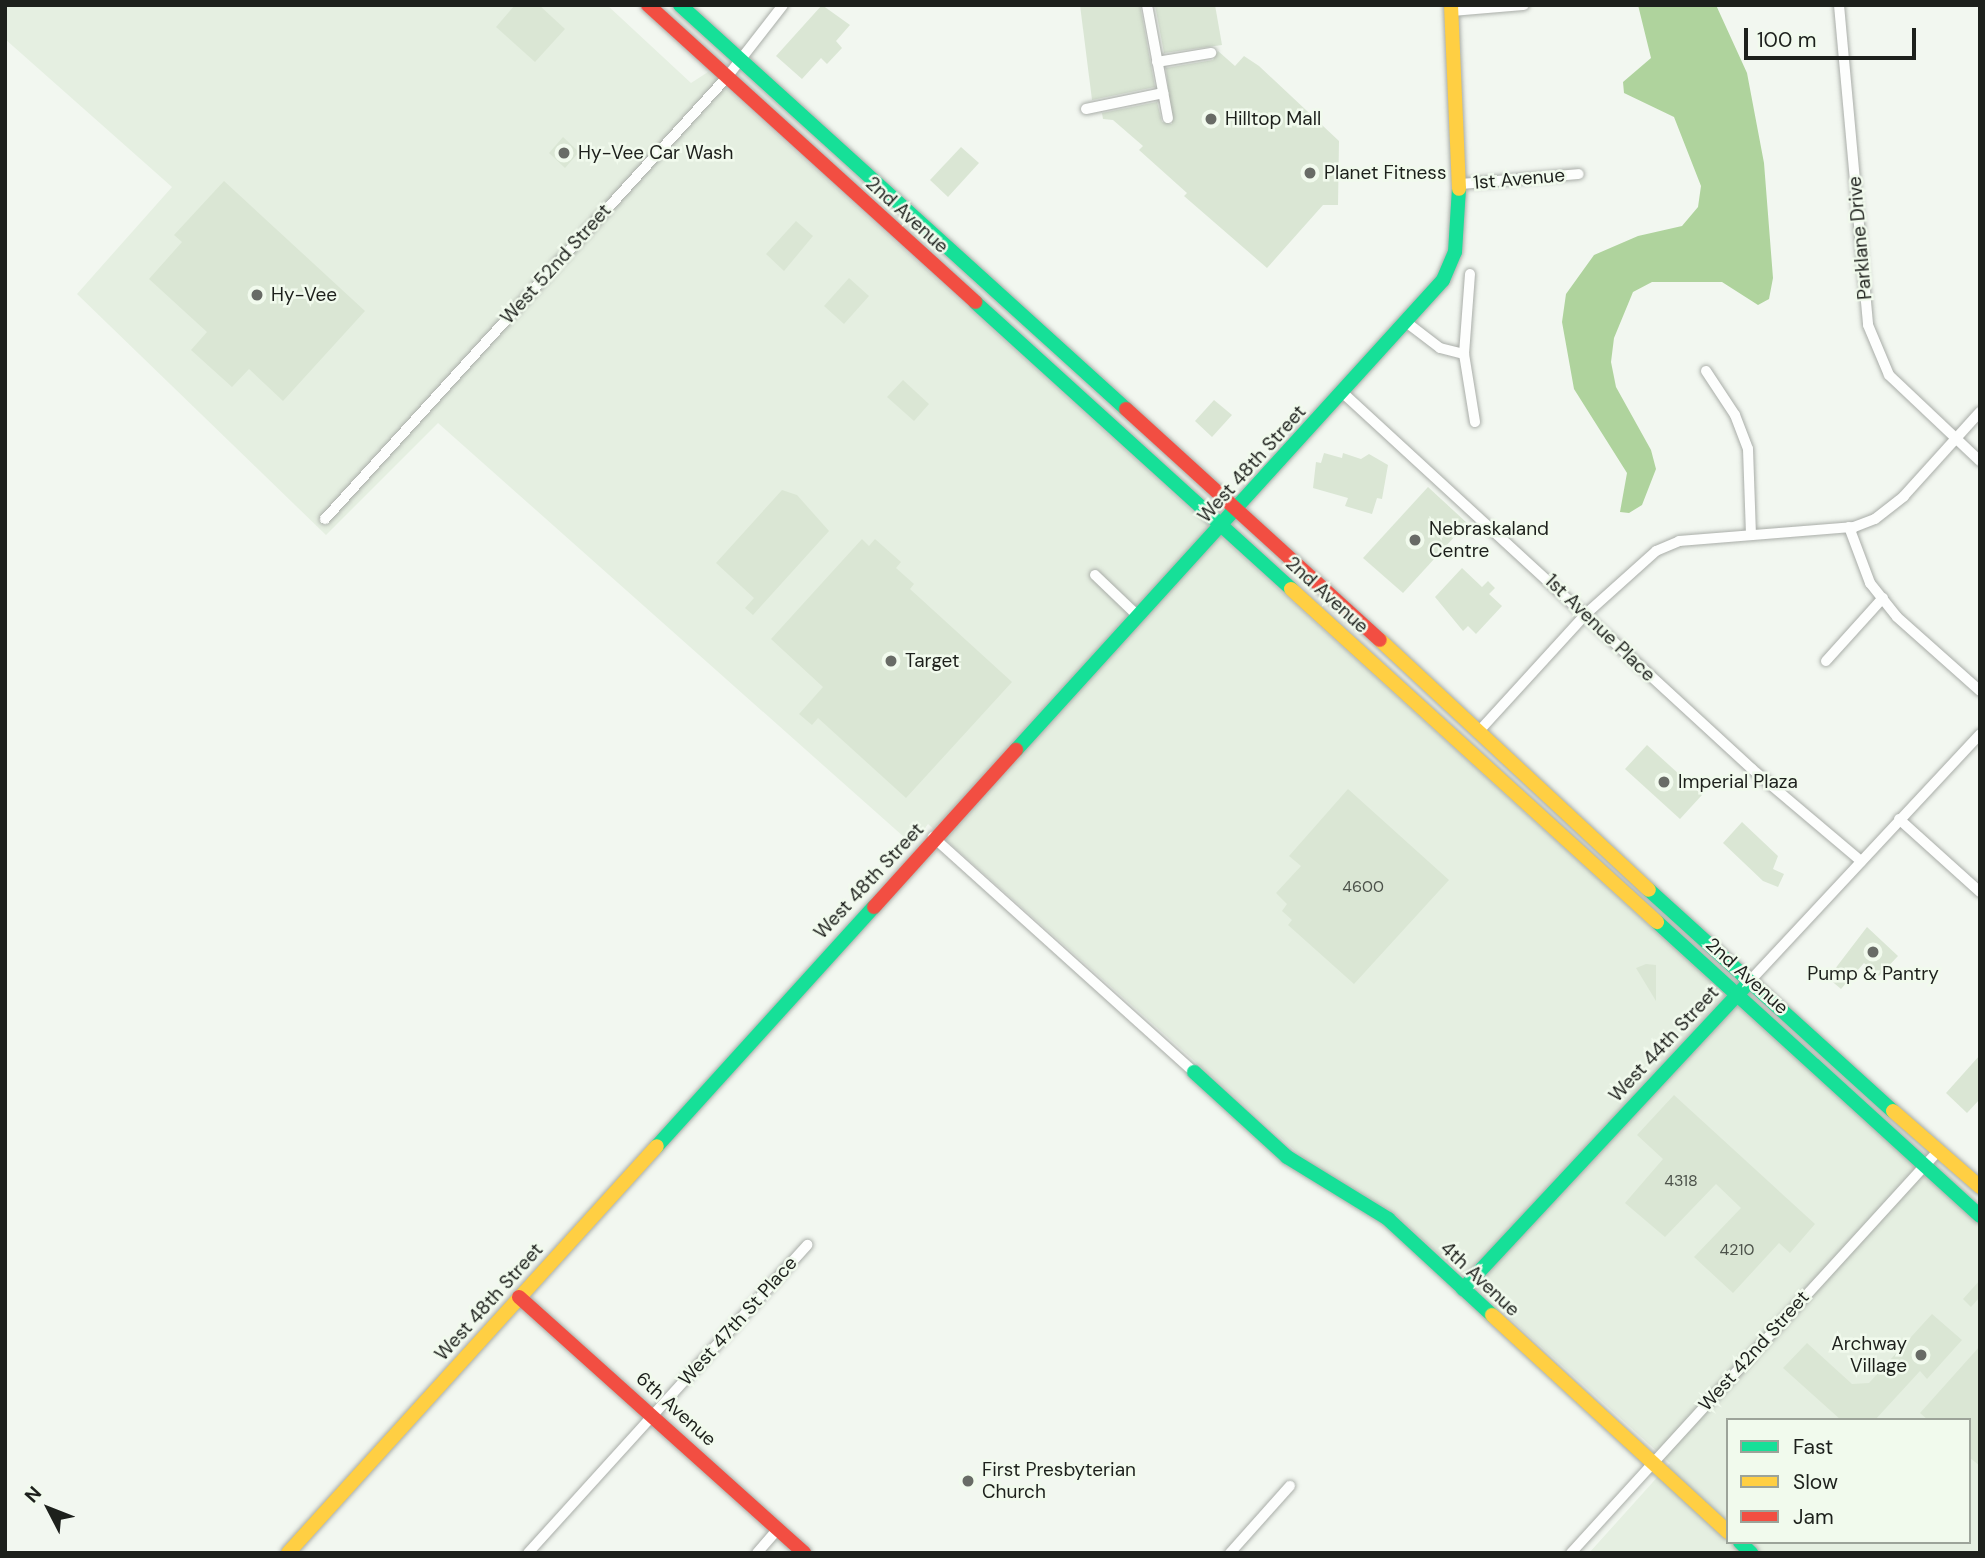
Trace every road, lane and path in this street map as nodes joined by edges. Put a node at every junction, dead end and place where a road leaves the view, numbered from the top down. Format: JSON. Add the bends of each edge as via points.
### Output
{"nodes":[{"id":1,"x":648,"y":5,"type":"edge"},
{"id":2,"x":680,"y":5,"type":"edge"},
{"id":3,"x":783,"y":5,"type":"edge"},
{"id":4,"x":1147,"y":5,"type":"edge"},
{"id":5,"x":1524,"y":5,"type":"edge"},
{"id":6,"x":1839,"y":5,"type":"edge"},
{"id":7,"x":1451,"y":8,"type":"edge"},
{"id":8,"x":1211,"y":53,"type":"dead end"},
{"id":9,"x":742,"y":61,"type":"junction"},
{"id":10,"x":1157,"y":62,"type":"junction"},
{"id":11,"x":727,"y":77,"type":"junction"},
{"id":12,"x":1163,"y":93,"type":"junction"},
{"id":13,"x":1086,"y":109,"type":"dead end"},
{"id":14,"x":1168,"y":118,"type":"dead end"},
{"id":15,"x":1579,"y":174,"type":"dead end"},
{"id":16,"x":1460,"y":184,"type":"junction"},
{"id":17,"x":1470,"y":274,"type":"dead end"},
{"id":18,"x":1406,"y":322,"type":"junction"},
{"id":19,"x":1464,"y":354,"type":"junction"},
{"id":20,"x":1706,"y":371,"type":"dead end"},
{"id":21,"x":1343,"y":393,"type":"junction"},
{"id":22,"x":1980,"y":412,"type":"edge"},
{"id":23,"x":1475,"y":422,"type":"dead end"},
{"id":24,"x":1955,"y":439,"type":"junction"},
{"id":25,"x":1980,"y":461,"type":"edge"},
{"id":26,"x":1234,"y":512,"type":"junction"},
{"id":27,"x":325,"y":519,"type":"dead end"},
{"id":28,"x":1222,"y":526,"type":"junction"},
{"id":29,"x":1849,"y":527,"type":"junction"},
{"id":30,"x":1751,"y":534,"type":"junction"},
{"id":31,"x":1095,"y":575,"type":"dead end"},
{"id":32,"x":1883,"y":598,"type":"junction"},
{"id":33,"x":1587,"y":613,"type":"junction"},
{"id":34,"x":1139,"y":617,"type":"junction"},
{"id":35,"x":1826,"y":661,"type":"dead end"},
{"id":36,"x":1980,"y":691,"type":"edge"},
{"id":37,"x":1480,"y":730,"type":"junction"},
{"id":38,"x":1980,"y":734,"type":"edge"},
{"id":39,"x":1899,"y":819,"type":"junction"},
{"id":40,"x":933,"y":837,"type":"junction"},
{"id":41,"x":1861,"y":861,"type":"junction"},
{"id":42,"x":1980,"y":892,"type":"edge"},
{"id":43,"x":1743,"y":989,"type":"junction"},
{"id":44,"x":1194,"y":1072,"type":"joint"},
{"id":45,"x":1939,"y":1150,"type":"junction"},
{"id":46,"x":1925,"y":1165,"type":"junction"},
{"id":47,"x":1980,"y":1187,"type":"edge"},
{"id":48,"x":1980,"y":1216,"type":"edge"},
{"id":49,"x":807,"y":1245,"type":"dead end"},
{"id":50,"x":1463,"y":1289,"type":"junction"},
{"id":51,"x":519,"y":1297,"type":"junction"},
{"id":52,"x":654,"y":1414,"type":"junction"},
{"id":53,"x":1653,"y":1462,"type":"junction"},
{"id":54,"x":1290,"y":1486,"type":"dead end"},
{"id":55,"x":778,"y":1529,"type":"junction"},
{"id":56,"x":1726,"y":1530,"type":"edge"},
{"id":57,"x":288,"y":1553,"type":"edge"},
{"id":58,"x":528,"y":1553,"type":"edge"},
{"id":59,"x":757,"y":1553,"type":"edge"},
{"id":60,"x":804,"y":1553,"type":"edge"},
{"id":61,"x":1230,"y":1553,"type":"edge"},
{"id":62,"x":1571,"y":1553,"type":"edge"}],
"edges":[{"from":1,"to":11,"type":"main road","name":"2nd Avenue"},
{"from":2,"to":9,"type":"main road","name":"2nd Avenue"},
{"from":3,"to":9,"type":"street","name":"West 52nd Street"},
{"from":4,"to":10,"type":"street"},
{"from":5,"to":7,"type":"street"},
{"from":6,"to":24,"type":"street","name":"Parklane Drive","via":[[1868,326],[1889,375]]},
{"from":7,"to":16,"type":"main road","name":"West 48th Street"},
{"from":8,"to":10,"type":"street"},
{"from":9,"to":11,"type":"street","name":"West 52nd Street"},
{"from":9,"to":26,"type":"main road","name":"2nd Avenue"},
{"from":10,"to":12,"type":"street"},
{"from":11,"to":27,"type":"street","name":"West 52nd Street"},
{"from":11,"to":28,"type":"main road","name":"2nd Avenue"},
{"from":12,"to":13,"type":"street"},
{"from":12,"to":14,"type":"street"},
{"from":15,"to":16,"type":"street","name":"1st Avenue"},
{"from":16,"to":18,"type":"main road","name":"West 48th Street","via":[[1455,252],[1443,280]]},
{"from":17,"to":19,"type":"street"},
{"from":18,"to":19,"type":"street","via":[[1440,348]]},
{"from":18,"to":21,"type":"main road","name":"West 48th Street"},
{"from":19,"to":23,"type":"street"},
{"from":20,"to":30,"type":"street","via":[[1735,415],[1748,449]]},
{"from":21,"to":26,"type":"main road","name":"West 48th Street"},
{"from":21,"to":33,"type":"street","name":"1st Avenue Place"},
{"from":22,"to":24,"type":"street"},
{"from":24,"to":25,"type":"street","name":"Parklane Drive"},
{"from":24,"to":29,"type":"street","via":[[1904,496],[1875,519]]},
{"from":26,"to":28,"type":"main road","name":"West 48th Street"},
{"from":26,"to":37,"type":"main road","name":"2nd Avenue"},
{"from":28,"to":34,"type":"main road","name":"West 48th Street"},
{"from":28,"to":43,"type":"main road","name":"2nd Avenue"},
{"from":29,"to":30,"type":"street"},
{"from":29,"to":32,"type":"street","via":[[1862,567]]},
{"from":30,"to":33,"type":"street","via":[[1679,541],[1656,551]]},
{"from":31,"to":34,"type":"street"},
{"from":32,"to":35,"type":"street"},
{"from":32,"to":36,"type":"street"},
{"from":33,"to":37,"type":"street"},
{"from":33,"to":41,"type":"street","name":"1st Avenue Place","via":[[1680,704]]},
{"from":34,"to":40,"type":"main road","name":"West 48th Street","via":[[957,818]]},
{"from":37,"to":43,"type":"main road","name":"2nd Avenue"},
{"from":38,"to":39,"type":"street","name":"West 44th Street"},
{"from":39,"to":41,"type":"street","name":"West 44th Street"},
{"from":39,"to":42,"type":"street"},
{"from":40,"to":44,"type":"street"},
{"from":40,"to":51,"type":"main road","name":"West 48th Street"},
{"from":41,"to":43,"type":"street","name":"West 44th Street"},
{"from":43,"to":45,"type":"main road","name":"2nd Avenue"},
{"from":43,"to":46,"type":"main road","name":"2nd Avenue"},
{"from":43,"to":50,"type":"main road","name":"West 44th Street"},
{"from":44,"to":50,"type":"main road","name":"4th Avenue","via":[[1287,1157],[1388,1219]]},
{"from":45,"to":46,"type":"street","name":"West 42nd Street"},
{"from":45,"to":47,"type":"main road","name":"2nd Avenue"},
{"from":46,"to":48,"type":"main road","name":"2nd Avenue"},
{"from":46,"to":53,"type":"street","name":"West 42nd Street"},
{"from":49,"to":52,"type":"street","name":"West 47th St Place"},
{"from":50,"to":53,"type":"main road","name":"4th Avenue"},
{"from":51,"to":52,"type":"main road","name":"6th Avenue"},
{"from":51,"to":57,"type":"main road","name":"West 48th Street"},
{"from":52,"to":55,"type":"main road","name":"6th Avenue"},
{"from":52,"to":58,"type":"street","name":"West 47th St Place"},
{"from":53,"to":56,"type":"main road","name":"4th Avenue"},
{"from":53,"to":62,"type":"street","name":"West 42nd Street"},
{"from":54,"to":61,"type":"street"},
{"from":55,"to":59,"type":"street"},
{"from":55,"to":60,"type":"main road","name":"6th Avenue"}]}
